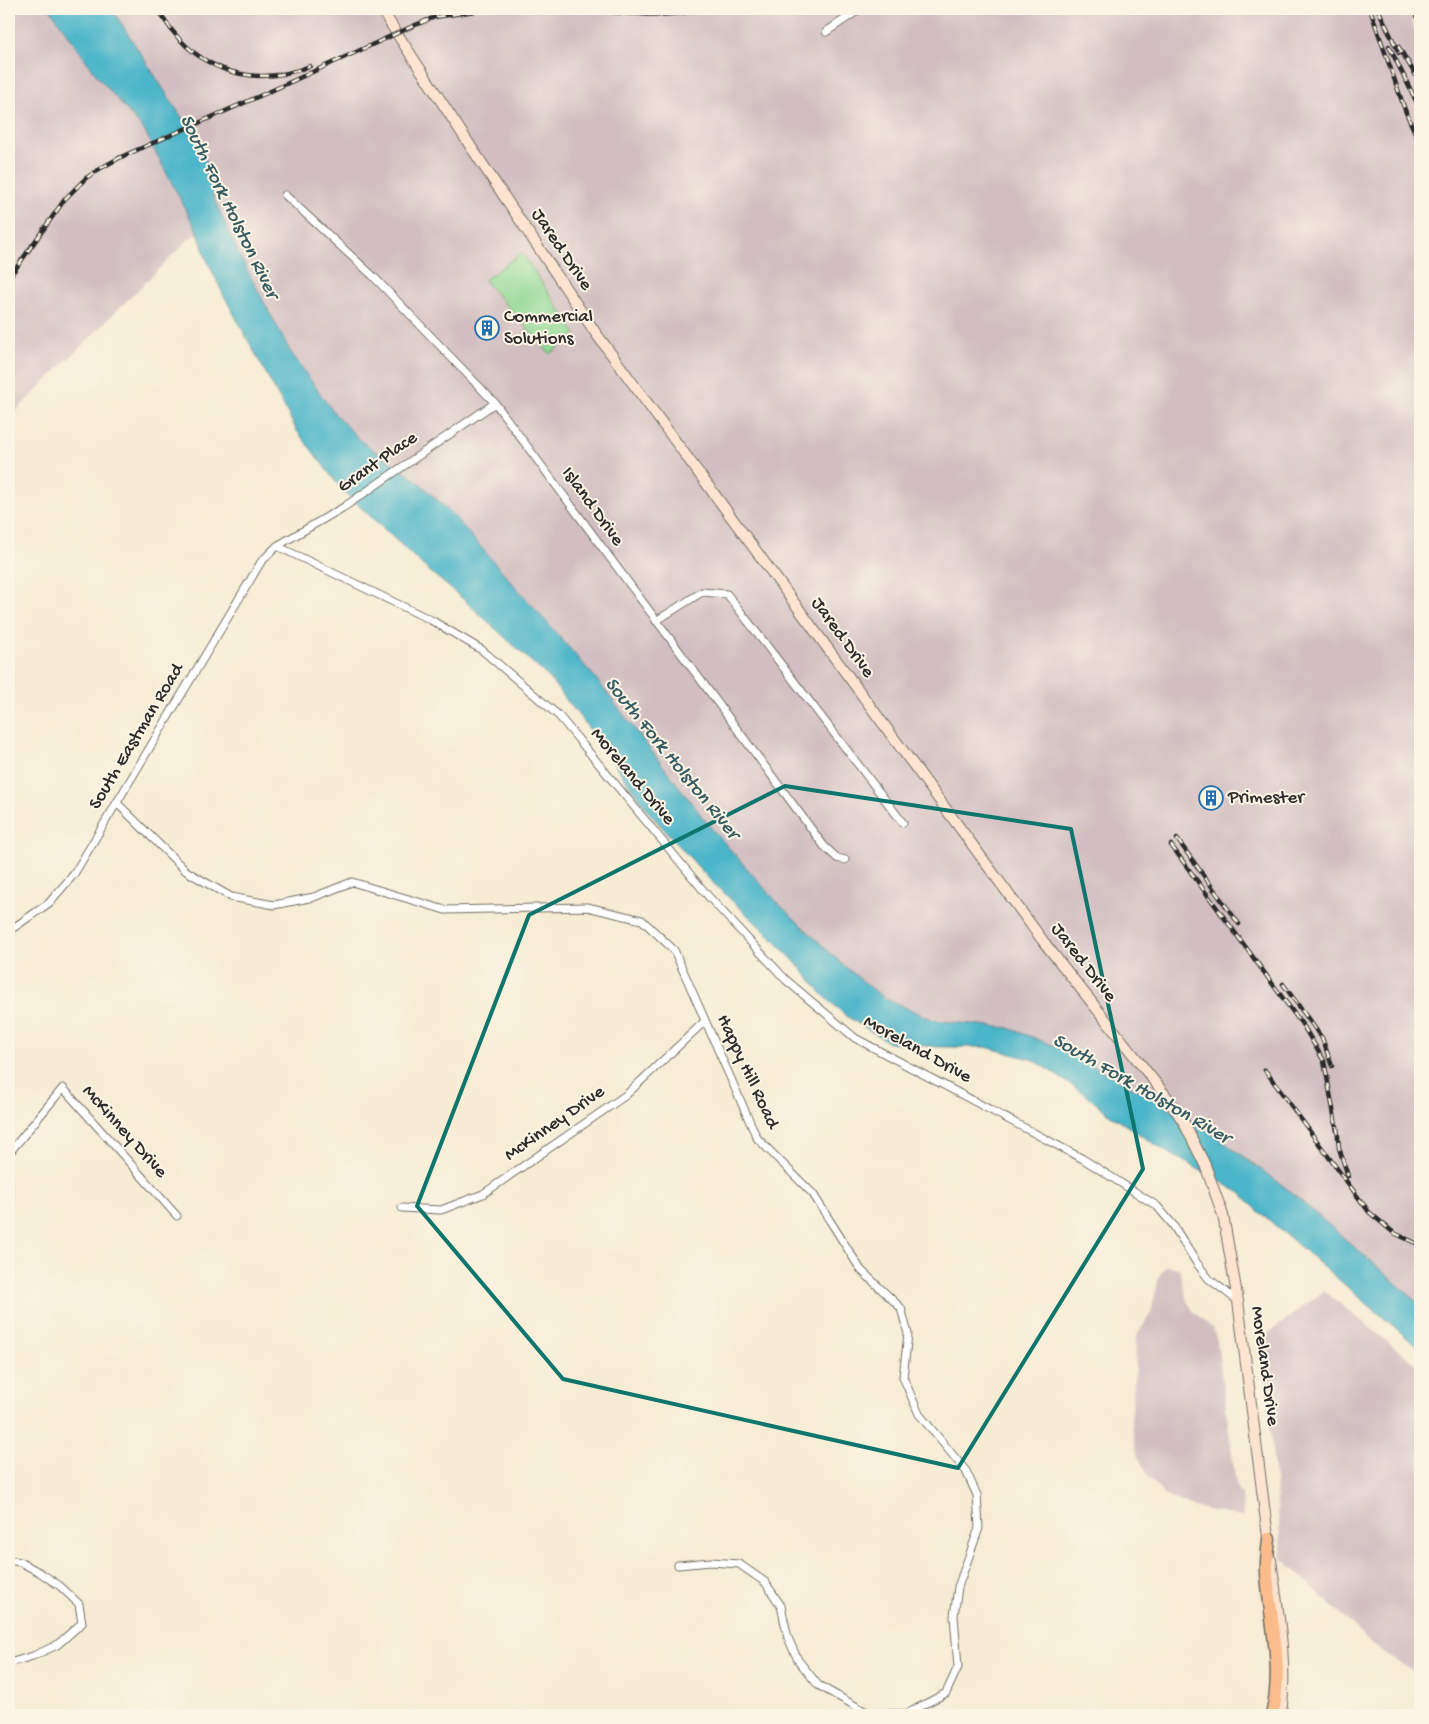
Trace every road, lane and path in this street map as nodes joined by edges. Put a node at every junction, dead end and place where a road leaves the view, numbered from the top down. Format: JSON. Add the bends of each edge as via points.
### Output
{"nodes":[{"id":1,"x":382,"y":9,"type":"edge"},
{"id":2,"x":860,"y":9,"type":"edge"},
{"id":3,"x":826,"y":32,"type":"dead end"},
{"id":4,"x":285,"y":195,"type":"dead end"},
{"id":5,"x":495,"y":403,"type":"junction"},
{"id":6,"x":277,"y":546,"type":"junction"},
{"id":7,"x":656,"y":621,"type":"junction"},
{"id":8,"x":117,"y":803,"type":"junction"},
{"id":9,"x":903,"y":824,"type":"dead end"},
{"id":10,"x":845,"y":860,"type":"dead end"},
{"id":11,"x":9,"y":931,"type":"edge"},
{"id":12,"x":705,"y":1021,"type":"junction"},
{"id":13,"x":9,"y":1153,"type":"edge"},
{"id":14,"x":402,"y":1208,"type":"dead end"},
{"id":15,"x":178,"y":1216,"type":"dead end"},
{"id":16,"x":1238,"y":1301,"type":"junction"},
{"id":17,"x":1269,"y":1539,"type":"junction"},
{"id":18,"x":9,"y":1560,"type":"edge"},
{"id":19,"x":678,"y":1565,"type":"dead end"},
{"id":20,"x":9,"y":1663,"type":"edge"},
{"id":21,"x":1272,"y":1715,"type":"edge"},
{"id":22,"x":1281,"y":1715,"type":"edge"}],
"edges":[{"from":1,"to":16,"type":"main road","name":"Jared Drive","via":[[596,332],[1043,941],[1170,1101],[1205,1165],[1223,1215]]},
{"from":2,"to":3,"type":"street"},
{"from":4,"to":5,"type":"street","name":"Island Drive","via":[[373,276]]},
{"from":5,"to":6,"type":"street","name":"Grant Place","via":[[353,501]]},
{"from":5,"to":7,"type":"street","name":"Island Drive"},
{"from":6,"to":8,"type":"street","name":"South Eastman Road","via":[[261,562]]},
{"from":6,"to":16,"type":"street","name":"Moreland Drive","via":[[431,620],[482,650],[559,716],[708,896],[786,980],[855,1038],[1083,1159],[1157,1206],[1209,1279]]},
{"from":7,"to":9,"type":"street","via":[[702,592],[726,594]]},
{"from":7,"to":10,"type":"street","name":"Island Drive","via":[[824,846],[837,858]]},
{"from":8,"to":11,"type":"street","name":"South Eastman Road","via":[[74,874],[49,903]]},
{"from":8,"to":12,"type":"street","name":"Happy Hill Road","via":[[186,871],[231,897],[274,905],[314,896],[352,882],[445,910],[587,908],[642,920],[674,950]]},
{"from":12,"to":14,"type":"street","name":"McKinney Drive","via":[[626,1095],[483,1194],[441,1210]]},
{"from":12,"to":19,"type":"street","name":"Happy Hill Road","via":[[757,1138],[813,1194],[861,1270],[901,1308],[908,1334],[903,1377],[919,1414],[966,1471],[977,1494],[979,1528],[958,1586],[954,1616],[958,1667],[946,1693],[906,1714],[868,1713],[818,1685],[798,1660],[788,1638],[781,1606],[765,1582],[740,1564]]},
{"from":13,"to":15,"type":"street","name":"McKinney Drive","via":[[62,1088]]},
{"from":16,"to":17,"type":"main road","name":"Moreland Drive"},
{"from":17,"to":21,"type":"highway","via":[[1266,1571],[1277,1664]]},
{"from":17,"to":22,"type":"main road","name":"Moreland Drive","via":[[1284,1664]]},
{"from":18,"to":20,"type":"street","via":[[20,1562],[60,1586],[79,1604],[82,1623],[56,1645]]}]}
